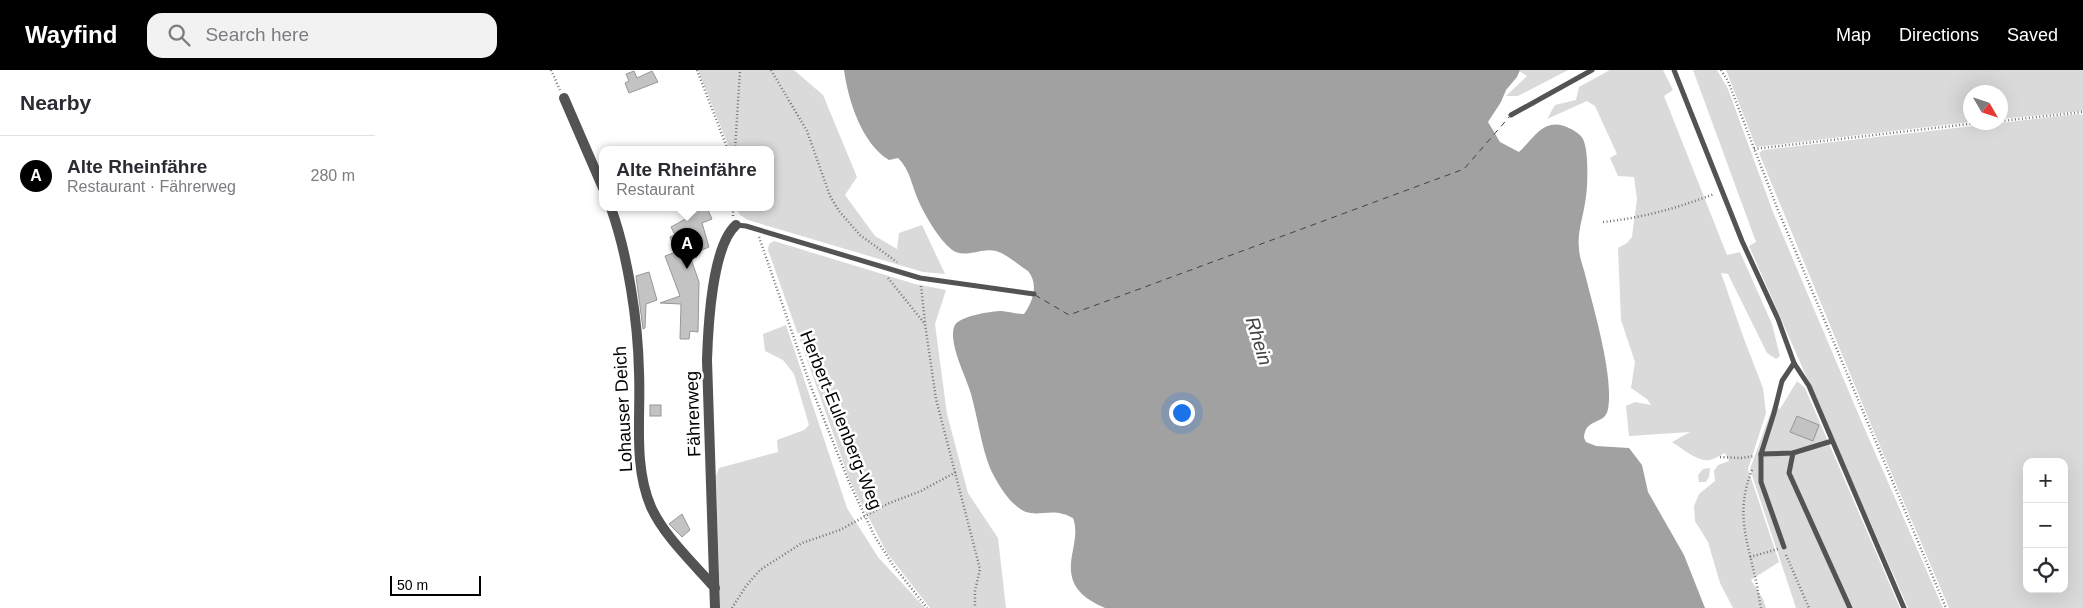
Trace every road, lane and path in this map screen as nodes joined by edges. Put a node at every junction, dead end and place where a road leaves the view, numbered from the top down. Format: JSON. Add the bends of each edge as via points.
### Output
{"nodes":[{"id":1,"x":551,"y":70,"type":"edge"},
{"id":2,"x":697,"y":70,"type":"edge"},
{"id":3,"x":741,"y":70,"type":"edge"},
{"id":4,"x":771,"y":70,"type":"edge"},
{"id":5,"x":1593,"y":70,"type":"edge"},
{"id":6,"x":1675,"y":70,"type":"edge"},
{"id":7,"x":1721,"y":70,"type":"edge"},
{"id":8,"x":564,"y":98,"type":"joint"},
{"id":9,"x":2083,"y":112,"type":"edge"},
{"id":10,"x":1511,"y":115,"type":"dead end"},
{"id":11,"x":2008,"y":120,"type":"edge"},
{"id":12,"x":1963,"y":125,"type":"edge"},
{"id":13,"x":726,"y":146,"type":"edge"},
{"id":14,"x":735,"y":146,"type":"edge"},
{"id":15,"x":1754,"y":149,"type":"junction"},
{"id":16,"x":599,"y":179,"type":"edge"},
{"id":17,"x":1722,"y":191,"type":"junction"},
{"id":18,"x":612,"y":211,"type":"edge"},
{"id":19,"x":1603,"y":222,"type":"dead end"},
{"id":20,"x":736,"y":225,"type":"joint"},
{"id":21,"x":757,"y":229,"type":"junction"},
{"id":22,"x":897,"y":262,"type":"dead end"},
{"id":23,"x":881,"y":267,"type":"junction"},
{"id":24,"x":920,"y":278,"type":"junction"},
{"id":25,"x":1034,"y":294,"type":"dead end"},
{"id":26,"x":925,"y":324,"type":"junction"},
{"id":27,"x":1794,"y":363,"type":"junction"},
{"id":28,"x":1833,"y":441,"type":"junction"},
{"id":29,"x":1793,"y":453,"type":"junction"},
{"id":30,"x":1760,"y":456,"type":"junction"},
{"id":31,"x":1720,"y":457,"type":"dead end"},
{"id":32,"x":956,"y":472,"type":"junction"},
{"id":33,"x":865,"y":516,"type":"junction"},
{"id":34,"x":1784,"y":547,"type":"junction"},
{"id":35,"x":1750,"y":557,"type":"junction"},
{"id":36,"x":715,"y":588,"type":"junction"},
{"id":37,"x":715,"y":608,"type":"edge"},
{"id":38,"x":732,"y":608,"type":"edge"},
{"id":39,"x":927,"y":608,"type":"edge"},
{"id":40,"x":975,"y":608,"type":"edge"},
{"id":41,"x":1761,"y":608,"type":"edge"},
{"id":42,"x":1809,"y":608,"type":"edge"},
{"id":43,"x":1851,"y":608,"type":"edge"},
{"id":44,"x":1904,"y":608,"type":"edge"},
{"id":45,"x":1946,"y":608,"type":"edge"}],
"edges":[{"from":1,"to":8,"type":"path"},
{"from":2,"to":13,"type":"path"},
{"from":3,"to":14,"type":"path"},
{"from":4,"to":22,"type":"path","via":[[807,131],[830,196],[839,211],[859,235]]},
{"from":5,"to":10,"type":"lane"},
{"from":6,"to":17,"type":"lane"},
{"from":7,"to":15,"type":"path"},
{"from":8,"to":16,"type":"street"},
{"from":9,"to":11,"type":"path"},
{"from":12,"to":15,"type":"path"},
{"from":15,"to":45,"type":"path"},
{"from":17,"to":19,"type":"path","via":[[1680,208]]},
{"from":17,"to":27,"type":"lane"},
{"from":18,"to":36,"type":"street","name":"Lohauser Deich","via":[[631,286],[639,371],[639,446],[643,478],[651,507],[661,524]]},
{"from":20,"to":21,"type":"lane"},
{"from":20,"to":36,"type":"street","name":"Fährerweg","via":[[723,242],[708,326]]},
{"from":21,"to":23,"type":"lane"},
{"from":21,"to":33,"type":"path","name":"Herbert-Eulenberg-Weg","via":[[811,387]]},
{"from":23,"to":24,"type":"lane"},
{"from":23,"to":26,"type":"path"},
{"from":24,"to":25,"type":"lane"},
{"from":24,"to":26,"type":"path"},
{"from":26,"to":32,"type":"path","via":[[936,399]]},
{"from":27,"to":28,"type":"lane","via":[[1809,386]]},
{"from":27,"to":30,"type":"lane","via":[[1782,381]]},
{"from":28,"to":29,"type":"lane"},
{"from":28,"to":44,"type":"lane"},
{"from":29,"to":30,"type":"lane"},
{"from":29,"to":43,"type":"lane","via":[[1789,472]]},
{"from":30,"to":31,"type":"path"},
{"from":30,"to":34,"type":"lane","via":[[1761,482]]},
{"from":30,"to":35,"type":"path","via":[[1743,497]]},
{"from":32,"to":33,"type":"path"},
{"from":32,"to":40,"type":"path","via":[[980,569]]},
{"from":33,"to":38,"type":"path","via":[[840,530],[802,543],[760,570]]},
{"from":33,"to":39,"type":"path","name":"Herbert-Eulenberg-Weg","via":[[893,565]]},
{"from":34,"to":35,"type":"path"},
{"from":34,"to":42,"type":"path"},
{"from":35,"to":41,"type":"path"},
{"from":36,"to":37,"type":"street","name":"Fährerweg"}]}
